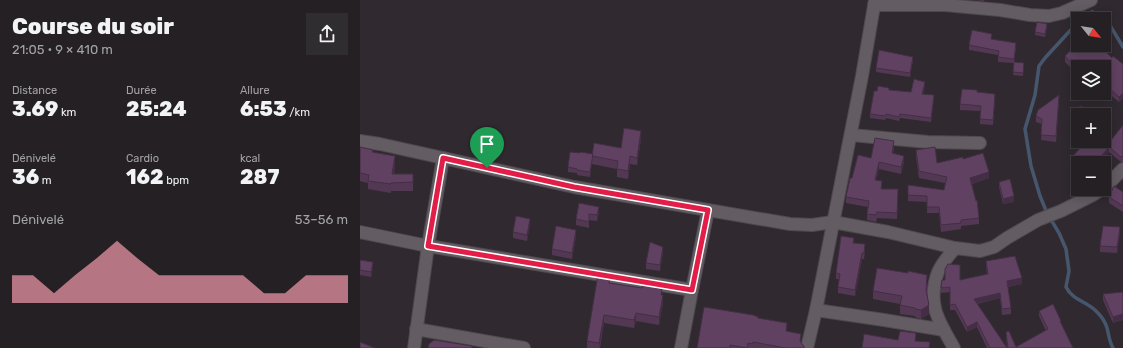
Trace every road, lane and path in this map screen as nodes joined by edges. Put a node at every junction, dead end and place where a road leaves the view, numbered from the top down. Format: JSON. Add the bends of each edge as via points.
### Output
{"nodes":[{"id":1,"x":1091,"y":0,"type":"edge"},
{"id":2,"x":874,"y":2,"type":"edge"},
{"id":3,"x":850,"y":135,"type":"junction"},
{"id":4,"x":360,"y":141,"type":"edge"},
{"id":5,"x":980,"y":143,"type":"dead end"},
{"id":6,"x":443,"y":158,"type":"junction"},
{"id":7,"x":1123,"y":168,"type":"edge"},
{"id":8,"x":1111,"y":181,"type":"edge"},
{"id":9,"x":1091,"y":196,"type":"edge"},
{"id":10,"x":708,"y":210,"type":"junction"},
{"id":11,"x":833,"y":222,"type":"junction"},
{"id":12,"x":360,"y":232,"type":"edge"},
{"id":13,"x":428,"y":246,"type":"junction"},
{"id":14,"x":955,"y":248,"type":"junction"},
{"id":15,"x":692,"y":290,"type":"junction"},
{"id":16,"x":816,"y":310,"type":"junction"},
{"id":17,"x":416,"y":329,"type":"junction"},
{"id":18,"x":944,"y":330,"type":"junction"},
{"id":19,"x":414,"y":348,"type":"edge"},
{"id":20,"x":524,"y":348,"type":"edge"},
{"id":21,"x":681,"y":348,"type":"edge"},
{"id":22,"x":807,"y":348,"type":"edge"},
{"id":23,"x":954,"y":348,"type":"edge"}],
"edges":[{"from":1,"to":2,"type":"street","via":[[1049,16],[945,5]]},
{"from":2,"to":3,"type":"street"},
{"from":3,"to":5,"type":"street","via":[[928,142]]},
{"from":3,"to":11,"type":"street"},
{"from":4,"to":6,"type":"street"},
{"from":6,"to":10,"type":"street","via":[[574,187]]},
{"from":6,"to":13,"type":"street"},
{"from":7,"to":8,"type":"street"},
{"from":9,"to":14,"type":"street","via":[[1038,220],[994,247],[980,251]]},
{"from":10,"to":11,"type":"street","via":[[790,224],[812,225]]},
{"from":10,"to":15,"type":"street"},
{"from":11,"to":14,"type":"street"},
{"from":11,"to":16,"type":"street"},
{"from":12,"to":13,"type":"street"},
{"from":13,"to":15,"type":"street"},
{"from":13,"to":17,"type":"street"},
{"from":14,"to":18,"type":"street","via":[[940,269],[936,280],[935,309]]},
{"from":15,"to":21,"type":"street"},
{"from":16,"to":18,"type":"street"},
{"from":16,"to":22,"type":"street"},
{"from":17,"to":19,"type":"street"},
{"from":17,"to":20,"type":"street"},
{"from":18,"to":23,"type":"street"}]}
